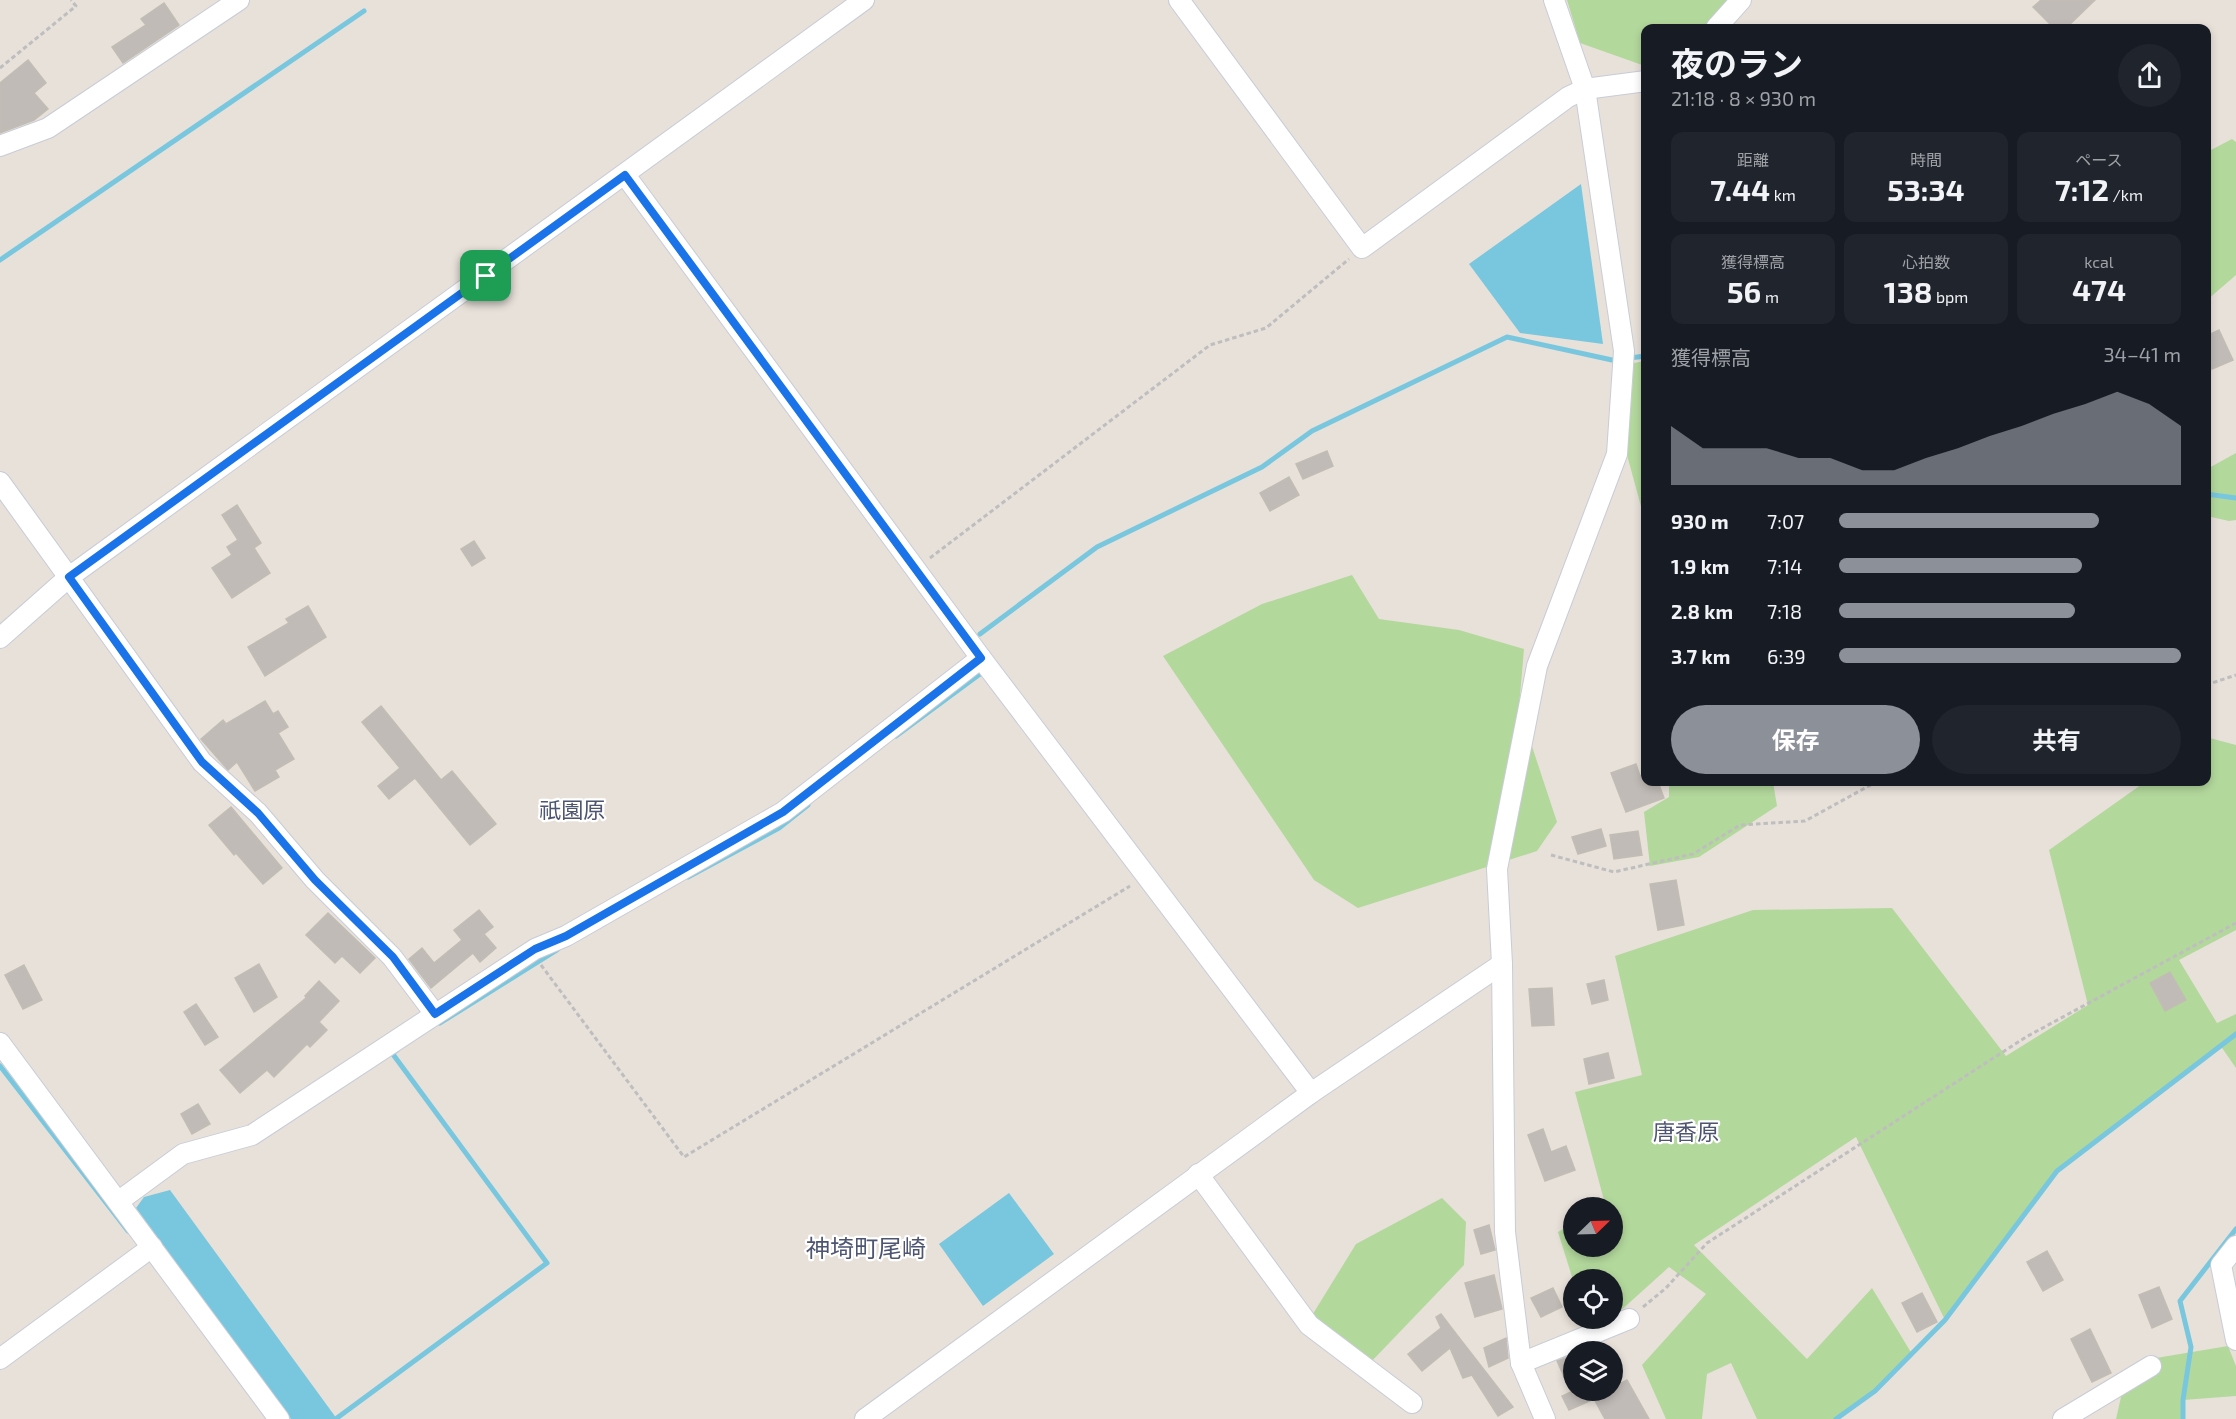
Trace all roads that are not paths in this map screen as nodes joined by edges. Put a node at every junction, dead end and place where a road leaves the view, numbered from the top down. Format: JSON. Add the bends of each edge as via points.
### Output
{"nodes":[{"id":1,"x":239,"y":0,"type":"edge"},
{"id":2,"x":864,"y":0,"type":"edge"},
{"id":3,"x":1179,"y":0,"type":"edge"},
{"id":4,"x":1554,"y":0,"type":"edge"},
{"id":5,"x":1741,"y":0,"type":"edge"},
{"id":6,"x":1720,"y":24,"type":"edge"},
{"id":7,"x":1641,"y":82,"type":"edge"},
{"id":8,"x":1585,"y":89,"type":"junction"},
{"id":9,"x":0,"y":146,"type":"edge"},
{"id":10,"x":625,"y":175,"type":"junction"},
{"id":11,"x":0,"y":482,"type":"edge"},
{"id":12,"x":69,"y":577,"type":"junction"},
{"id":13,"x":0,"y":638,"type":"edge"},
{"id":14,"x":981,"y":658,"type":"junction"},
{"id":15,"x":1502,"y":964,"type":"junction"},
{"id":16,"x":435,"y":1014,"type":"junction"},
{"id":17,"x":0,"y":1043,"type":"edge"},
{"id":18,"x":1311,"y":1093,"type":"junction"},
{"id":19,"x":1198,"y":1174,"type":"junction"},
{"id":20,"x":119,"y":1201,"type":"junction"},
{"id":21,"x":142,"y":1232,"type":"junction"},
{"id":22,"x":2236,"y":1246,"type":"edge"},
{"id":23,"x":1629,"y":1319,"type":"road end"},
{"id":24,"x":2236,"y":1340,"type":"edge"},
{"id":25,"x":0,"y":1359,"type":"edge"},
{"id":26,"x":1521,"y":1364,"type":"junction"},
{"id":27,"x":2151,"y":1366,"type":"dead end"},
{"id":28,"x":1412,"y":1403,"type":"dead end"},
{"id":29,"x":279,"y":1419,"type":"edge"},
{"id":30,"x":865,"y":1419,"type":"edge"},
{"id":31,"x":1545,"y":1419,"type":"edge"},
{"id":32,"x":2063,"y":1419,"type":"edge"}],
"edges":[{"from":1,"to":9,"type":"street","via":[[48,128]]},
{"from":2,"to":10,"type":"street"},
{"from":3,"to":8,"type":"street","via":[[1362,248],[1568,97]]},
{"from":4,"to":8,"type":"street"},
{"from":5,"to":6,"type":"street"},
{"from":7,"to":8,"type":"street"},
{"from":8,"to":15,"type":"street","via":[[1624,360],[1617,453],[1533,688],[1497,869]]},
{"from":10,"to":12,"type":"street"},
{"from":10,"to":14,"type":"street"},
{"from":11,"to":12,"type":"street"},
{"from":12,"to":13,"type":"street"},
{"from":12,"to":16,"type":"street","via":[[202,762],[258,813],[315,880],[393,957]]},
{"from":14,"to":16,"type":"street","via":[[783,812],[566,936],[535,949]]},
{"from":14,"to":18,"type":"street"},
{"from":15,"to":18,"type":"street"},
{"from":15,"to":26,"type":"street","via":[[1505,1232]]},
{"from":16,"to":20,"type":"street","via":[[252,1135],[183,1154]]},
{"from":17,"to":20,"type":"street"},
{"from":18,"to":19,"type":"street"},
{"from":19,"to":28,"type":"street","via":[[1309,1325]]},
{"from":19,"to":30,"type":"street"},
{"from":20,"to":21,"type":"street"},
{"from":21,"to":25,"type":"street"},
{"from":21,"to":29,"type":"street"},
{"from":22,"to":24,"type":"street","via":[[2221,1265]]},
{"from":23,"to":26,"type":"street"},
{"from":26,"to":31,"type":"street"},
{"from":27,"to":32,"type":"street"}]}
